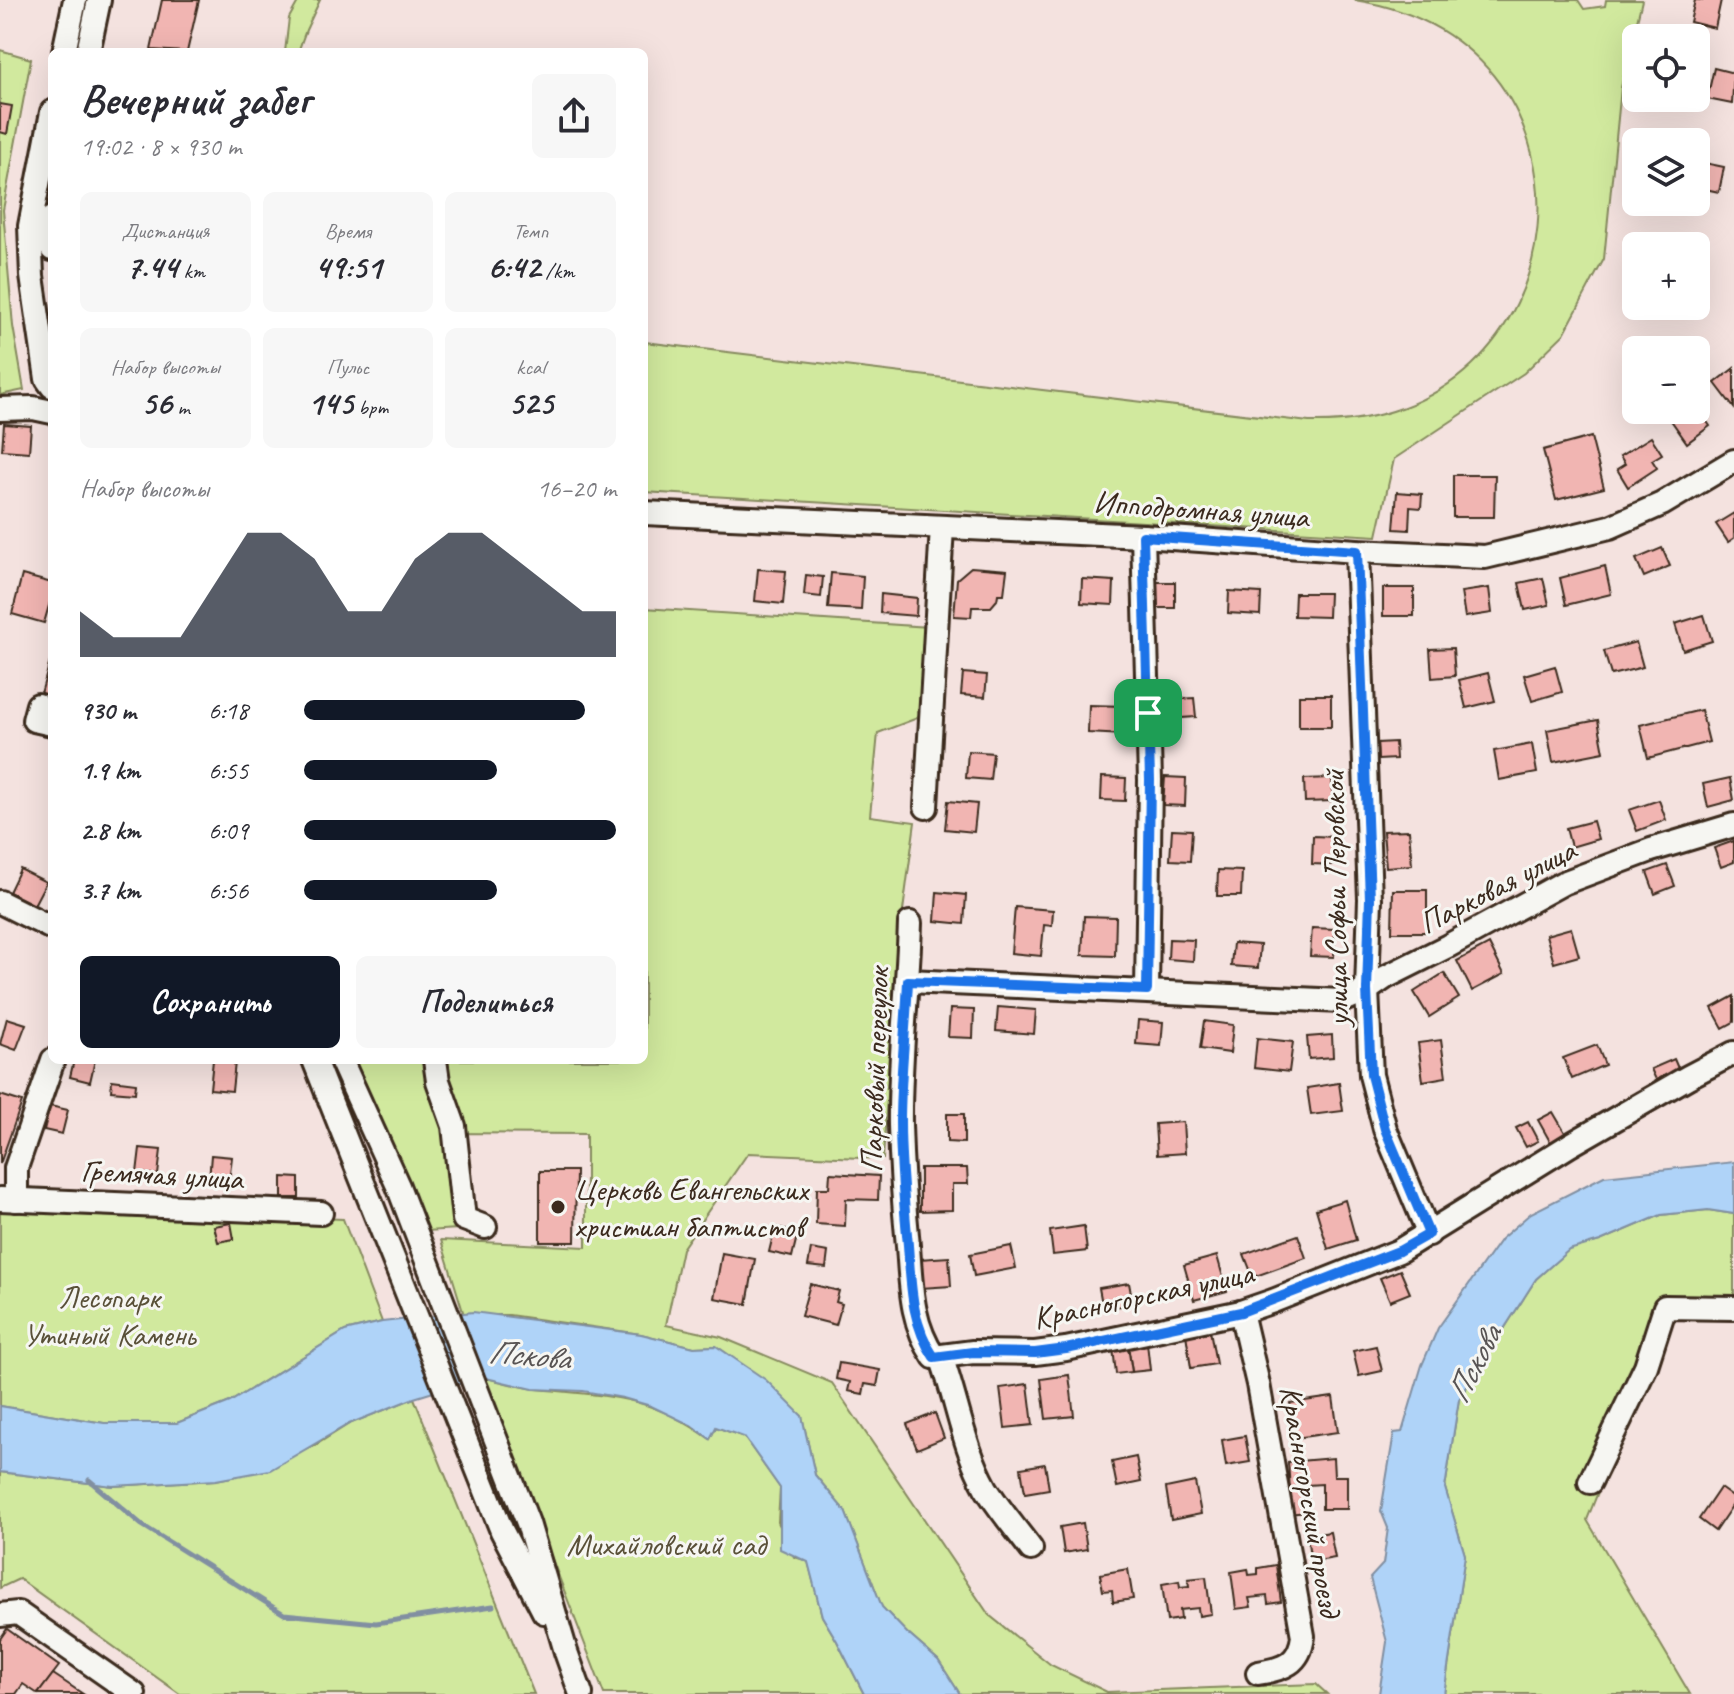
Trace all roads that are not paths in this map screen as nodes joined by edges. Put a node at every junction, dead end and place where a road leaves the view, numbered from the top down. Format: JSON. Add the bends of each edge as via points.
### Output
{"nodes":[{"id":1,"x":75,"y":0,"type":"edge"},
{"id":2,"x":99,"y":0,"type":"edge"},
{"id":3,"x":65,"y":48,"type":"edge"},
{"id":4,"x":89,"y":48,"type":"edge"},
{"id":5,"x":48,"y":133,"type":"edge"},
{"id":6,"x":48,"y":380,"type":"edge"},
{"id":7,"x":0,"y":409,"type":"edge"},
{"id":8,"x":48,"y":411,"type":"edge"},
{"id":9,"x":1734,"y":461,"type":"edge"},
{"id":10,"x":648,"y":513,"type":"edge"},
{"id":11,"x":942,"y":527,"type":"junction"},
{"id":12,"x":1143,"y":536,"type":"junction"},
{"id":13,"x":1357,"y":551,"type":"junction"},
{"id":14,"x":38,"y":705,"type":"dead end"},
{"id":15,"x":48,"y":723,"type":"edge"},
{"id":16,"x":926,"y":807,"type":"dead end"},
{"id":17,"x":1734,"y":825,"type":"edge"},
{"id":18,"x":0,"y":902,"type":"edge"},
{"id":19,"x":910,"y":923,"type":"dead end"},
{"id":20,"x":48,"y":926,"type":"edge"},
{"id":21,"x":908,"y":981,"type":"junction"},
{"id":22,"x":1147,"y":990,"type":"junction"},
{"id":23,"x":1367,"y":990,"type":"junction"},
{"id":24,"x":1734,"y":1053,"type":"edge"},
{"id":25,"x":52,"y":1064,"type":"edge"},
{"id":26,"x":316,"y":1064,"type":"edge"},
{"id":27,"x":343,"y":1064,"type":"edge"},
{"id":28,"x":436,"y":1064,"type":"edge"},
{"id":29,"x":8,"y":1199,"type":"edge"},
{"id":30,"x":321,"y":1213,"type":"dead end"},
{"id":31,"x":485,"y":1227,"type":"dead end"},
{"id":32,"x":1429,"y":1234,"type":"junction"},
{"id":33,"x":1734,"y":1308,"type":"edge"},
{"id":34,"x":1241,"y":1312,"type":"junction"},
{"id":35,"x":938,"y":1357,"type":"junction"},
{"id":36,"x":1590,"y":1482,"type":"dead end"},
{"id":37,"x":1031,"y":1549,"type":"dead end"},
{"id":38,"x":0,"y":1615,"type":"edge"},
{"id":39,"x":566,"y":1652,"type":"junction"},
{"id":40,"x":1258,"y":1673,"type":"dead end"},
{"id":41,"x":134,"y":1694,"type":"edge"},
{"id":42,"x":581,"y":1694,"type":"edge"}],
"edges":[{"from":1,"to":3,"type":"street"},
{"from":2,"to":4,"type":"street"},
{"from":5,"to":6,"type":"street","via":[[30,226]]},
{"from":7,"to":8,"type":"street"},
{"from":9,"to":13,"type":"street","name":"Ипподромная улица","via":[[1662,504],[1584,534],[1485,557]]},
{"from":10,"to":11,"type":"street","name":"Ипподромная улица"},
{"from":11,"to":12,"type":"street","name":"Ипподромная улица"},
{"from":11,"to":16,"type":"street"},
{"from":12,"to":13,"type":"street","name":"Ипподромная улица"},
{"from":12,"to":22,"type":"street","via":[[1150,780]]},
{"from":13,"to":23,"type":"street","name":"улица Софьи Перовской","via":[[1370,899]]},
{"from":14,"to":15,"type":"street","via":[[34,720]]},
{"from":17,"to":23,"type":"street","name":"Парковая улица","via":[[1563,883]]},
{"from":18,"to":20,"type":"street"},
{"from":19,"to":21,"type":"street","name":"Парковый переулок"},
{"from":21,"to":22,"type":"street","name":"Парковая улица"},
{"from":21,"to":35,"type":"street","name":"Парковый переулок","via":[[900,1122],[910,1290],[924,1342]]},
{"from":22,"to":23,"type":"street","name":"Парковая улица","via":[[1341,1001]]},
{"from":23,"to":32,"type":"street","name":"улица Софьи Перовской","via":[[1371,1075],[1385,1129]]},
{"from":24,"to":32,"type":"street","name":"Красногорская улица","via":[[1570,1145]]},
{"from":25,"to":29,"type":"street"},
{"from":26,"to":39,"type":"street","via":[[502,1531]]},
{"from":27,"to":39,"type":"street","via":[[398,1186],[528,1523]]},
{"from":28,"to":31,"type":"street","via":[[454,1126],[464,1219]]},
{"from":29,"to":30,"type":"street","name":"Гремячая улица"},
{"from":32,"to":34,"type":"street","name":"Красногорская улица","via":[[1399,1251]]},
{"from":33,"to":36,"type":"street","via":[[1665,1307],[1646,1366]]},
{"from":34,"to":35,"type":"street","name":"Красногорская улица","via":[[1066,1349]]},
{"from":34,"to":40,"type":"street","name":"Красногорский проезд","via":[[1303,1636],[1290,1665]]},
{"from":35,"to":37,"type":"street","via":[[986,1488]]},
{"from":38,"to":41,"type":"street","via":[[18,1613]]},
{"from":39,"to":42,"type":"street"}]}
